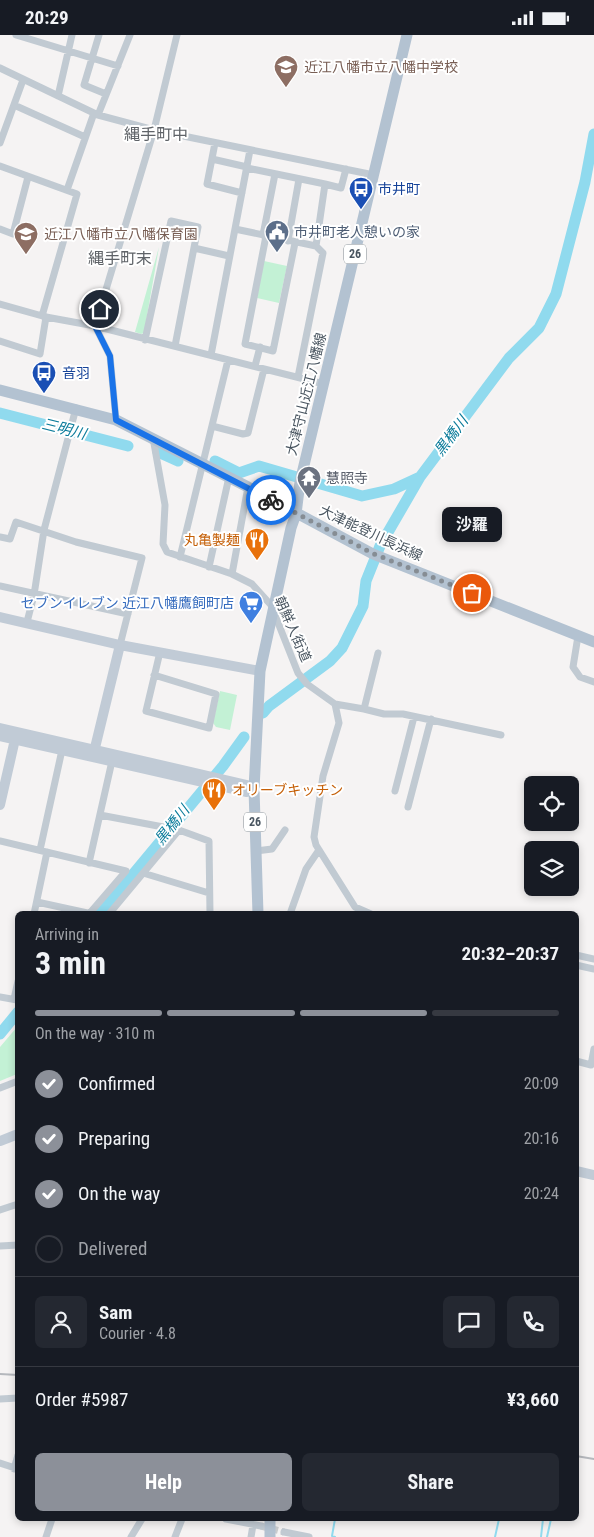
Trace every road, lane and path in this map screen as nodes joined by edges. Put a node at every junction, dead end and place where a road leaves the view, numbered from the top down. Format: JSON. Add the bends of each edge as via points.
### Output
{"nodes":[{"id":1,"x":16,"y":35,"type":"edge"},
{"id":2,"x":72,"y":35,"type":"edge"},
{"id":3,"x":99,"y":35,"type":"edge"},
{"id":4,"x":130,"y":35,"type":"edge"},
{"id":5,"x":177,"y":35,"type":"edge"},
{"id":6,"x":407,"y":35,"type":"edge"},
{"id":7,"x":68,"y":53,"type":"junction"},
{"id":8,"x":93,"y":59,"type":"junction"},
{"id":9,"x":118,"y":67,"type":"junction"},
{"id":10,"x":0,"y":68,"type":"edge"},
{"id":11,"x":23,"y":80,"type":"junction"},
{"id":12,"x":106,"y":94,"type":"junction"},
{"id":13,"x":58,"y":96,"type":"junction"},
{"id":14,"x":14,"y":105,"type":"junction"},
{"id":15,"x":96,"y":114,"type":"junction"},
{"id":16,"x":154,"y":130,"type":"junction"},
{"id":17,"x":1,"y":131,"type":"edge"},
{"id":18,"x":85,"y":137,"type":"junction"},
{"id":19,"x":0,"y":143,"type":"edge"},
{"id":20,"x":215,"y":143,"type":"junction"},
{"id":21,"x":250,"y":149,"type":"junction"},
{"id":22,"x":212,"y":159,"type":"junction"},
{"id":23,"x":0,"y":166,"type":"edge"},
{"id":24,"x":247,"y":167,"type":"junction"},
{"id":25,"x":346,"y":169,"type":"junction"},
{"id":26,"x":275,"y":174,"type":"junction"},
{"id":27,"x":374,"y":175,"type":"junction"},
{"id":28,"x":28,"y":177,"type":"junction"},
{"id":29,"x":299,"y":179,"type":"junction"},
{"id":30,"x":325,"y":184,"type":"junction"},
{"id":31,"x":67,"y":190,"type":"junction"},
{"id":32,"x":242,"y":193,"type":"junction"},
{"id":33,"x":0,"y":229,"type":"edge"},
{"id":34,"x":235,"y":229,"type":"junction"},
{"id":35,"x":264,"y":235,"type":"junction"},
{"id":36,"x":292,"y":242,"type":"junction"},
{"id":37,"x":316,"y":246,"type":"junction"},
{"id":38,"x":194,"y":248,"type":"junction"},
{"id":39,"x":229,"y":255,"type":"junction"},
{"id":40,"x":0,"y":304,"type":"edge"},
{"id":41,"x":44,"y":316,"type":"junction"},
{"id":42,"x":95,"y":326,"type":"junction"},
{"id":43,"x":145,"y":340,"type":"junction"},
{"id":44,"x":0,"y":341,"type":"edge"},
{"id":45,"x":175,"y":346,"type":"junction"},
{"id":46,"x":260,"y":347,"type":"junction"},
{"id":47,"x":212,"y":355,"type":"junction"},
{"id":48,"x":228,"y":360,"type":"junction"},
{"id":49,"x":255,"y":366,"type":"junction"},
{"id":50,"x":264,"y":369,"type":"junction"},
{"id":51,"x":298,"y":377,"type":"junction"},
{"id":52,"x":324,"y":384,"type":"junction"},
{"id":53,"x":0,"y":390,"type":"edge"},
{"id":54,"x":76,"y":409,"type":"junction"},
{"id":55,"x":116,"y":420,"type":"junction"},
{"id":56,"x":212,"y":426,"type":"junction"},
{"id":57,"x":154,"y":446,"type":"junction"},
{"id":58,"x":202,"y":464,"type":"junction"},
{"id":59,"x":229,"y":477,"type":"junction"},
{"id":60,"x":248,"y":487,"type":"junction"},
{"id":61,"x":296,"y":514,"type":"junction"},
{"id":62,"x":44,"y":530,"type":"junction"},
{"id":63,"x":0,"y":537,"type":"edge"},
{"id":64,"x":180,"y":557,"type":"junction"},
{"id":65,"x":209,"y":567,"type":"junction"},
{"id":66,"x":232,"y":574,"type":"junction"},
{"id":67,"x":0,"y":586,"type":"edge"},
{"id":68,"x":34,"y":595,"type":"junction"},
{"id":69,"x":274,"y":613,"type":"junction"},
{"id":70,"x":128,"y":614,"type":"junction"},
{"id":71,"x":0,"y":617,"type":"edge"},
{"id":72,"x":27,"y":622,"type":"junction"},
{"id":73,"x":578,"y":636,"type":"junction"},
{"id":74,"x":594,"y":642,"type":"edge"},
{"id":75,"x":120,"y":645,"type":"junction"},
{"id":76,"x":160,"y":652,"type":"junction"},
{"id":77,"x":378,"y":653,"type":"dead end"},
{"id":78,"x":260,"y":671,"type":"junction"},
{"id":79,"x":154,"y":675,"type":"junction"},
{"id":80,"x":594,"y":682,"type":"edge"},
{"id":81,"x":335,"y":704,"type":"junction"},
{"id":82,"x":364,"y":709,"type":"junction"},
{"id":83,"x":414,"y":717,"type":"junction"},
{"id":84,"x":431,"y":719,"type":"junction"},
{"id":85,"x":0,"y":728,"type":"edge"},
{"id":86,"x":501,"y":735,"type":"dead end"},
{"id":87,"x":0,"y":736,"type":"edge"},
{"id":88,"x":16,"y":736,"type":"junction"},
{"id":89,"x":62,"y":750,"type":"junction"},
{"id":90,"x":94,"y":754,"type":"junction"},
{"id":91,"x":112,"y":761,"type":"junction"},
{"id":92,"x":201,"y":778,"type":"junction"},
{"id":93,"x":254,"y":789,"type":"junction"},
{"id":94,"x":395,"y":791,"type":"dead end"},
{"id":95,"x":0,"y":805,"type":"edge"},
{"id":96,"x":408,"y":807,"type":"dead end"},
{"id":97,"x":100,"y":815,"type":"junction"},
{"id":98,"x":179,"y":830,"type":"junction"},
{"id":99,"x":284,"y":830,"type":"dead end"},
{"id":100,"x":0,"y":841,"type":"edge"},
{"id":101,"x":319,"y":850,"type":"junction"},
{"id":102,"x":44,"y":851,"type":"junction"},
{"id":103,"x":256,"y":851,"type":"junction"},
{"id":104,"x":89,"y":863,"type":"junction"},
{"id":105,"x":142,"y":873,"type":"junction"},
{"id":106,"x":209,"y":893,"type":"junction"},
{"id":107,"x":37,"y":902,"type":"junction"},
{"id":108,"x":35,"y":911,"type":"edge"},
{"id":109,"x":77,"y":911,"type":"edge"},
{"id":110,"x":93,"y":911,"type":"edge"},
{"id":111,"x":111,"y":911,"type":"edge"},
{"id":112,"x":210,"y":911,"type":"edge"},
{"id":113,"x":258,"y":911,"type":"edge"},
{"id":114,"x":291,"y":911,"type":"edge"},
{"id":115,"x":364,"y":911,"type":"edge"},
{"id":116,"x":579,"y":956,"type":"edge"},
{"id":117,"x":594,"y":959,"type":"edge"},
{"id":118,"x":579,"y":966,"type":"edge"},
{"id":119,"x":594,"y":969,"type":"edge"},
{"id":120,"x":0,"y":997,"type":"edge"},
{"id":121,"x":15,"y":1000,"type":"edge"},
{"id":122,"x":594,"y":1049,"type":"edge"},
{"id":123,"x":579,"y":1062,"type":"edge"},
{"id":124,"x":15,"y":1082,"type":"edge"},
{"id":125,"x":0,"y":1088,"type":"edge"},
{"id":126,"x":15,"y":1135,"type":"edge"},
{"id":127,"x":0,"y":1141,"type":"edge"},
{"id":128,"x":579,"y":1172,"type":"edge"},
{"id":129,"x":594,"y":1175,"type":"edge"},
{"id":130,"x":15,"y":1205,"type":"edge"},
{"id":131,"x":0,"y":1210,"type":"edge"},
{"id":132,"x":15,"y":1245,"type":"edge"},
{"id":133,"x":0,"y":1246,"type":"edge"},
{"id":134,"x":0,"y":1399,"type":"edge"},
{"id":135,"x":15,"y":1399,"type":"edge"},
{"id":136,"x":0,"y":1463,"type":"edge"},
{"id":137,"x":15,"y":1469,"type":"edge"},
{"id":138,"x":51,"y":1521,"type":"edge"},
{"id":139,"x":141,"y":1521,"type":"edge"},
{"id":140,"x":181,"y":1521,"type":"edge"},
{"id":141,"x":235,"y":1521,"type":"edge"},
{"id":142,"x":266,"y":1523,"type":"edge"},
{"id":143,"x":253,"y":1525,"type":"junction"},
{"id":144,"x":284,"y":1532,"type":"dead end"},
{"id":145,"x":46,"y":1537,"type":"edge"},
{"id":146,"x":131,"y":1537,"type":"edge"},
{"id":147,"x":175,"y":1537,"type":"edge"},
{"id":148,"x":251,"y":1537,"type":"edge"},
{"id":149,"x":270,"y":1537,"type":"edge"},
{"id":150,"x":308,"y":1537,"type":"edge"}],
"edges":[{"from":1,"to":7,"type":"street"},
{"from":2,"to":7,"type":"street"},
{"from":3,"to":8,"type":"street"},
{"from":4,"to":9,"type":"street"},
{"from":5,"to":16,"type":"street"},
{"from":6,"to":27,"type":"main road","name":"大津守山近江八幡線","number":"26"},
{"from":7,"to":8,"type":"street"},
{"from":7,"to":13,"type":"street"},
{"from":8,"to":9,"type":"street"},
{"from":8,"to":12,"type":"street","via":[[84,85]]},
{"from":9,"to":12,"type":"street"},
{"from":10,"to":11,"type":"street"},
{"from":11,"to":13,"type":"street"},
{"from":11,"to":14,"type":"street"},
{"from":12,"to":15,"type":"street"},
{"from":13,"to":15,"type":"street"},
{"from":14,"to":17,"type":"street"},
{"from":14,"to":18,"type":"street"},
{"from":15,"to":16,"type":"street"},
{"from":15,"to":18,"type":"street"},
{"from":16,"to":20,"type":"street"},
{"from":16,"to":42,"type":"street"},
{"from":17,"to":19,"type":"street"},
{"from":18,"to":31,"type":"street"},
{"from":20,"to":21,"type":"street"},
{"from":20,"to":22,"type":"street"},
{"from":21,"to":24,"type":"street"},
{"from":21,"to":25,"type":"street"},
{"from":22,"to":24,"type":"street"},
{"from":22,"to":32,"type":"street","via":[[207,185]]},
{"from":23,"to":28,"type":"street"},
{"from":24,"to":26,"type":"street"},
{"from":24,"to":32,"type":"street"},
{"from":25,"to":27,"type":"street"},
{"from":25,"to":30,"type":"street","via":[[341,188]]},
{"from":26,"to":29,"type":"street"},
{"from":26,"to":35,"type":"street"},
{"from":27,"to":52,"type":"main road","name":"大津守山近江八幡線","number":"26"},
{"from":28,"to":31,"type":"street"},
{"from":28,"to":33,"type":"street","via":[[13,234]]},
{"from":29,"to":30,"type":"street"},
{"from":29,"to":36,"type":"street"},
{"from":30,"to":37,"type":"street"},
{"from":31,"to":41,"type":"street","via":[[77,193]]},
{"from":32,"to":34,"type":"street"},
{"from":34,"to":35,"type":"street"},
{"from":34,"to":39,"type":"street"},
{"from":35,"to":36,"type":"street"},
{"from":35,"to":46,"type":"street","via":[[245,344]]},
{"from":36,"to":37,"type":"street"},
{"from":36,"to":46,"type":"street","via":[[273,351]]},
{"from":37,"to":51,"type":"street","via":[[323,253]]},
{"from":38,"to":39,"type":"street"},
{"from":38,"to":43,"type":"street","via":[[198,227],[170,221]]},
{"from":38,"to":45,"type":"street"},
{"from":39,"to":47,"type":"street"},
{"from":40,"to":41,"type":"street"},
{"from":41,"to":42,"type":"street"},
{"from":41,"to":44,"type":"street","via":[[40,354]]},
{"from":42,"to":43,"type":"street"},
{"from":42,"to":55,"type":"street","via":[[110,356]]},
{"from":43,"to":45,"type":"street"},
{"from":45,"to":47,"type":"street"},
{"from":46,"to":49,"type":"street"},
{"from":47,"to":48,"type":"street"},
{"from":48,"to":49,"type":"street"},
{"from":48,"to":56,"type":"street"},
{"from":49,"to":50,"type":"street"},
{"from":50,"to":51,"type":"street"},
{"from":50,"to":56,"type":"street","via":[[248,433]]},
{"from":51,"to":52,"type":"street"},
{"from":52,"to":61,"type":"main road","name":"大津守山近江八幡線","number":"26","via":[[301,478]]},
{"from":53,"to":54,"type":"main road","name":"大津能登川長浜線"},
{"from":54,"to":55,"type":"main road","name":"大津能登川長浜線"},
{"from":54,"to":62,"type":"street"},
{"from":55,"to":57,"type":"main road","name":"大津能登川長浜線"},
{"from":56,"to":58,"type":"street"},
{"from":57,"to":58,"type":"main road","name":"大津能登川長浜線"},
{"from":57,"to":64,"type":"street","name":"朝鮮人街道","via":[[165,505],[163,544],[167,551]]},
{"from":58,"to":59,"type":"main road","name":"大津能登川長浜線"},
{"from":58,"to":64,"type":"street"},
{"from":59,"to":60,"type":"main road","name":"大津能登川長浜線"},
{"from":59,"to":65,"type":"street"},
{"from":60,"to":61,"type":"main road","name":"大津能登川長浜線"},
{"from":60,"to":66,"type":"street"},
{"from":61,"to":69,"type":"main road","name":"大津守山近江八幡線","number":"26"},
{"from":61,"to":73,"type":"main road","name":"大津能登川長浜線","via":[[385,559]]},
{"from":62,"to":63,"type":"street","via":[[16,523],[10,539]]},
{"from":62,"to":68,"type":"street"},
{"from":62,"to":70,"type":"street","via":[[76,542],[142,558]]},
{"from":64,"to":65,"type":"street","name":"朝鮮人街道"},
{"from":65,"to":66,"type":"street","name":"朝鮮人街道"},
{"from":66,"to":69,"type":"street","name":"朝鮮人街道","via":[[252,584]]},
{"from":67,"to":68,"type":"street"},
{"from":68,"to":70,"type":"street"},
{"from":68,"to":72,"type":"street"},
{"from":69,"to":78,"type":"main road","name":"大津守山近江八幡線","number":"26"},
{"from":69,"to":81,"type":"street","name":"朝鮮人街道","via":[[298,673]]},
{"from":70,"to":75,"type":"street"},
{"from":71,"to":72,"type":"street"},
{"from":72,"to":75,"type":"street"},
{"from":73,"to":74,"type":"main road","name":"大津能登川長浜線"},
{"from":73,"to":80,"type":"street","via":[[573,667],[580,677]]},
{"from":75,"to":76,"type":"street"},
{"from":75,"to":90,"type":"street"},
{"from":76,"to":78,"type":"street"},
{"from":76,"to":79,"type":"street"},
{"from":77,"to":82,"type":"street"},
{"from":78,"to":93,"type":"main road","name":"大津守山近江八幡線","number":"26"},
{"from":79,"to":79,"type":"street","via":[[146,711],[209,728],[216,693]]},
{"from":81,"to":82,"type":"street"},
{"from":81,"to":101,"type":"street","via":[[339,723],[323,776],[314,837]]},
{"from":82,"to":83,"type":"street"},
{"from":83,"to":84,"type":"street"},
{"from":83,"to":94,"type":"street"},
{"from":84,"to":86,"type":"street"},
{"from":84,"to":96,"type":"street"},
{"from":85,"to":88,"type":"street"},
{"from":87,"to":88,"type":"street"},
{"from":88,"to":89,"type":"street"},
{"from":88,"to":90,"type":"street"},
{"from":88,"to":95,"type":"street"},
{"from":89,"to":90,"type":"street"},
{"from":89,"to":102,"type":"street"},
{"from":90,"to":91,"type":"street"},
{"from":90,"to":92,"type":"street"},
{"from":91,"to":92,"type":"street"},
{"from":91,"to":97,"type":"street"},
{"from":92,"to":93,"type":"street","via":[[248,792]]},
{"from":93,"to":103,"type":"main road","name":"大津守山近江八幡線","number":"26"},
{"from":97,"to":98,"type":"street"},
{"from":97,"to":104,"type":"street"},
{"from":98,"to":105,"type":"street"},
{"from":98,"to":106,"type":"street","via":[[209,841]]},
{"from":99,"to":103,"type":"street","via":[[272,849]]},
{"from":100,"to":102,"type":"street"},
{"from":101,"to":114,"type":"street","via":[[306,869]]},
{"from":101,"to":115,"type":"street","via":[[355,907]]},
{"from":102,"to":104,"type":"street"},
{"from":102,"to":107,"type":"street"},
{"from":103,"to":113,"type":"main road","name":"大津守山近江八幡線","number":"26"},
{"from":104,"to":110,"type":"street","via":[[126,871]]},
{"from":105,"to":106,"type":"street"},
{"from":105,"to":111,"type":"street"},
{"from":106,"to":112,"type":"street"},
{"from":107,"to":108,"type":"street"},
{"from":107,"to":109,"type":"street"},
{"from":116,"to":117,"type":"street"},
{"from":118,"to":119,"type":"street"},
{"from":120,"to":121,"type":"street"},
{"from":122,"to":123,"type":"street","via":[[591,1065]]},
{"from":124,"to":125,"type":"street"},
{"from":126,"to":127,"type":"street"},
{"from":128,"to":129,"type":"street"},
{"from":130,"to":131,"type":"street"},
{"from":132,"to":133,"type":"street"},
{"from":134,"to":135,"type":"street"},
{"from":136,"to":137,"type":"street"},
{"from":138,"to":145,"type":"street"},
{"from":139,"to":146,"type":"street"},
{"from":140,"to":147,"type":"street"},
{"from":141,"to":143,"type":"street"},
{"from":142,"to":143,"type":"street"},
{"from":142,"to":149,"type":"main road"},
{"from":143,"to":148,"type":"street"},
{"from":144,"to":150,"type":"street"}]}
